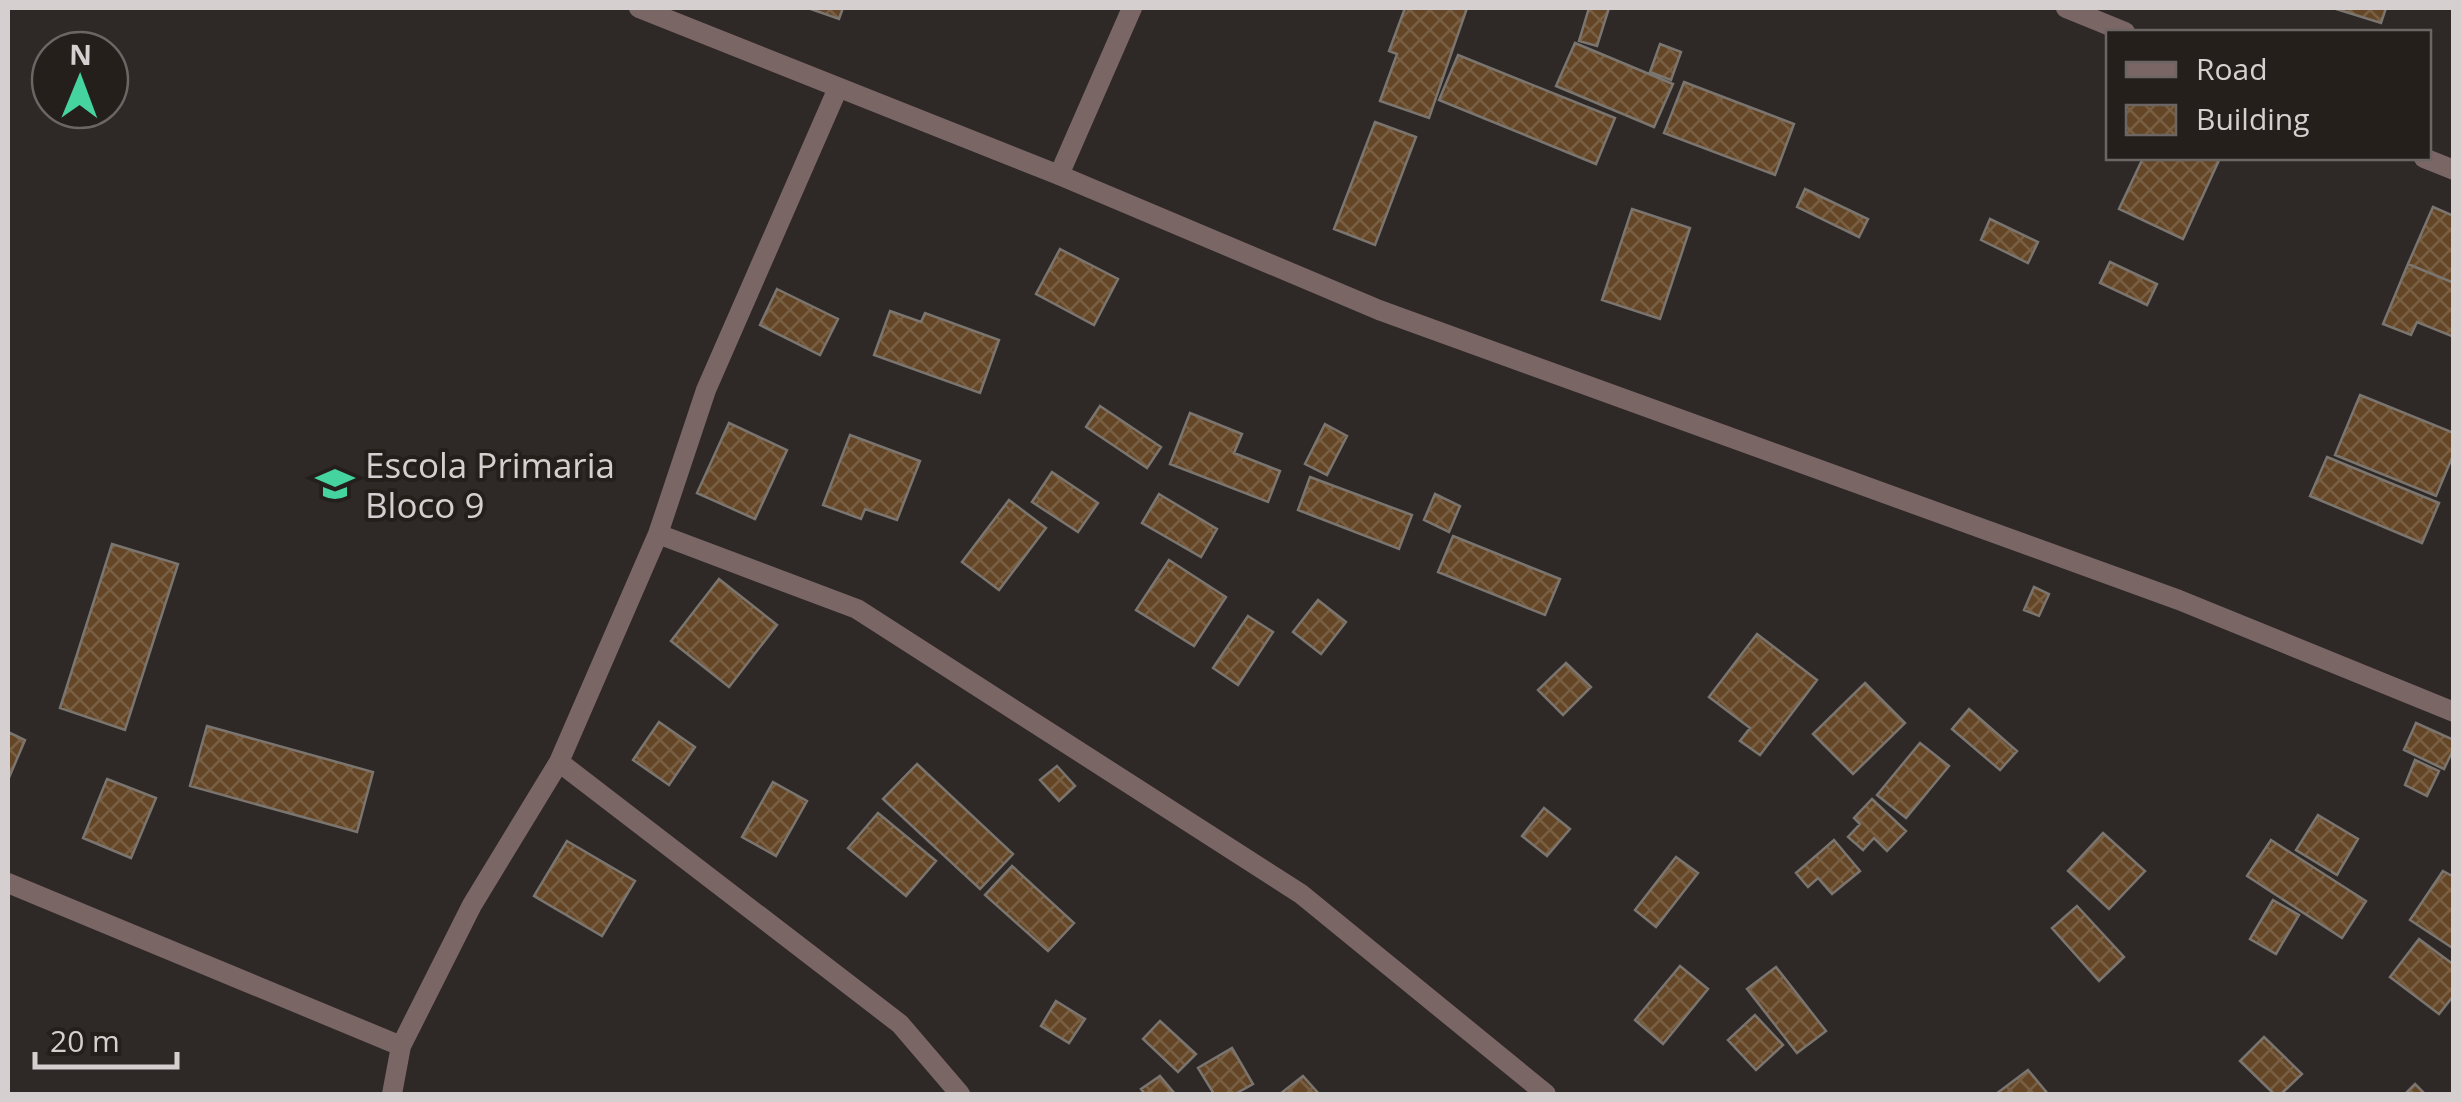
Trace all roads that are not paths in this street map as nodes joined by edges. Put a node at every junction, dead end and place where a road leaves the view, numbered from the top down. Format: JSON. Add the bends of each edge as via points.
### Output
{"nodes":[{"id":1,"x":639,"y":8,"type":"edge"},
{"id":2,"x":1132,"y":8,"type":"edge"},
{"id":3,"x":2066,"y":8,"type":"edge"},
{"id":4,"x":2120,"y":30,"type":"edge"},
{"id":5,"x":838,"y":88,"type":"junction"},
{"id":6,"x":2429,"y":160,"type":"edge"},
{"id":7,"x":2454,"y":170,"type":"edge"},
{"id":8,"x":1059,"y":175,"type":"junction"},
{"id":9,"x":658,"y":534,"type":"junction"},
{"id":10,"x":2454,"y":712,"type":"edge"},
{"id":11,"x":559,"y":762,"type":"junction"},
{"id":12,"x":8,"y":883,"type":"edge"},
{"id":13,"x":401,"y":1046,"type":"junction"},
{"id":14,"x":392,"y":1094,"type":"edge"},
{"id":15,"x":960,"y":1094,"type":"edge"},
{"id":16,"x":1546,"y":1094,"type":"edge"}],
"edges":[{"from":1,"to":5,"type":"street"},
{"from":2,"to":8,"type":"street"},
{"from":3,"to":4,"type":"street"},
{"from":5,"to":8,"type":"street"},
{"from":5,"to":9,"type":"street","via":[[706,390]]},
{"from":6,"to":7,"type":"street"},
{"from":8,"to":10,"type":"street","via":[[1380,310],[2179,600]]},
{"from":9,"to":11,"type":"street"},
{"from":9,"to":16,"type":"street","via":[[857,609],[1302,894]]},
{"from":11,"to":13,"type":"street","via":[[472,905]]},
{"from":11,"to":15,"type":"street","via":[[900,1024]]},
{"from":12,"to":13,"type":"street"},
{"from":13,"to":14,"type":"street"}]}
